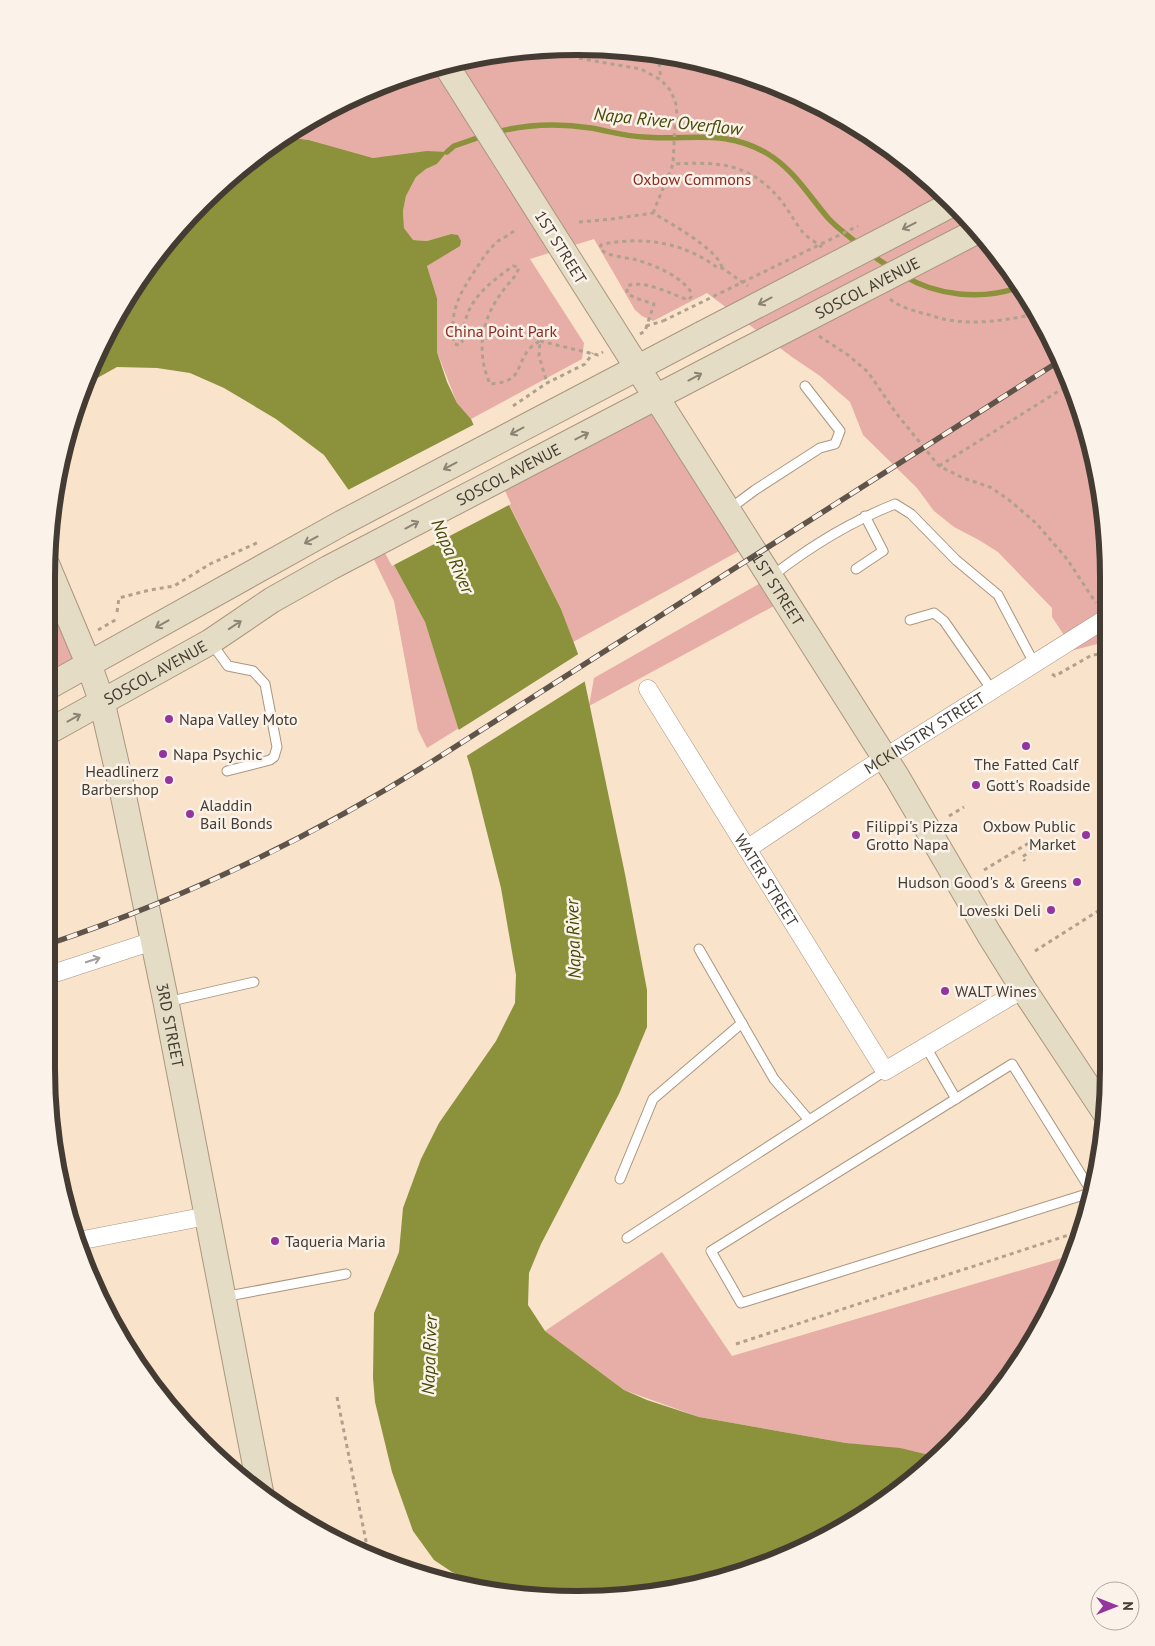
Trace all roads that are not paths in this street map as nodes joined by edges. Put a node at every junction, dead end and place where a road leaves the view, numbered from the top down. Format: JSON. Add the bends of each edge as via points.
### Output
{"nodes":[{"id":1,"x":450,"y":71,"type":"edge"},
{"id":2,"x":946,"y":207,"type":"edge"},
{"id":3,"x":971,"y":234,"type":"edge"},
{"id":4,"x":637,"y":368,"type":"junction"},
{"id":5,"x":805,"y":386,"type":"dead end"},
{"id":6,"x":656,"y":398,"type":"junction"},
{"id":7,"x":728,"y":510,"type":"junction"},
{"id":8,"x":864,"y":516,"type":"junction"},
{"id":9,"x":856,"y":569,"type":"dead end"},
{"id":10,"x":771,"y":577,"type":"junction"},
{"id":11,"x":55,"y":583,"type":"edge"},
{"id":12,"x":1100,"y":617,"type":"edge"},
{"id":13,"x":910,"y":620,"type":"dead end"},
{"id":14,"x":210,"y":642,"type":"junction"},
{"id":15,"x":1034,"y":663,"type":"junction"},
{"id":16,"x":89,"y":665,"type":"junction"},
{"id":17,"x":55,"y":683,"type":"edge"},
{"id":18,"x":648,"y":689,"type":"dead end"},
{"id":19,"x":992,"y":690,"type":"junction"},
{"id":20,"x":102,"y":702,"type":"junction"},
{"id":21,"x":55,"y":728,"type":"edge"},
{"id":22,"x":885,"y":758,"type":"junction"},
{"id":23,"x":227,"y":771,"type":"dead end"},
{"id":24,"x":747,"y":849,"type":"junction"},
{"id":25,"x":153,"y":941,"type":"junction"},
{"id":26,"x":699,"y":949,"type":"dead end"},
{"id":27,"x":55,"y":973,"type":"edge"},
{"id":28,"x":254,"y":982,"type":"dead end"},
{"id":29,"x":1024,"y":990,"type":"junction"},
{"id":30,"x":166,"y":1002,"type":"junction"},
{"id":31,"x":742,"y":1023,"type":"junction"},
{"id":32,"x":926,"y":1047,"type":"junction"},
{"id":33,"x":885,"y":1071,"type":"junction"},
{"id":34,"x":956,"y":1099,"type":"junction"},
{"id":35,"x":1099,"y":1103,"type":"edge"},
{"id":36,"x":809,"y":1120,"type":"junction"},
{"id":37,"x":620,"y":1179,"type":"dead end"},
{"id":38,"x":1087,"y":1184,"type":"edge"},
{"id":39,"x":1084,"y":1194,"type":"edge"},
{"id":40,"x":207,"y":1216,"type":"junction"},
{"id":41,"x":628,"y":1238,"type":"dead end"},
{"id":42,"x":84,"y":1240,"type":"edge"},
{"id":43,"x":346,"y":1274,"type":"dead end"},
{"id":44,"x":222,"y":1297,"type":"junction"},
{"id":45,"x":251,"y":1476,"type":"edge"}],
"edges":[{"from":1,"to":4,"type":"main road","name":"1ST STREET","bridge":true},
{"from":2,"to":4,"type":"main road","name":"SOSCOL AVENUE","one_way":true,"bridge":true},
{"from":6,"to":3,"type":"main road","name":"SOSCOL AVENUE","one_way":true,"bridge":true},
{"from":4,"to":6,"type":"main road","name":"1ST STREET"},
{"from":4,"to":16,"type":"main road","name":"SOSCOL AVENUE","one_way":true,"via":[[354,517]]},
{"from":5,"to":7,"type":"lane","via":[[840,431],[835,444],[820,448]]},
{"from":6,"to":7,"type":"main road","name":"1ST STREET"},
{"from":14,"to":6,"type":"main road","name":"SOSCOL AVENUE","one_way":true,"via":[[272,600],[368,547]]},
{"from":7,"to":10,"type":"main road","name":"1ST STREET"},
{"from":8,"to":9,"type":"lane","via":[[883,552]]},
{"from":8,"to":10,"type":"lane","via":[[800,554]]},
{"from":8,"to":15,"type":"lane","via":[[895,504],[911,514],[956,560],[998,595]]},
{"from":10,"to":22,"type":"main road","name":"1ST STREET"},
{"from":11,"to":16,"type":"main road","name":"3RD STREET"},
{"from":12,"to":15,"type":"street","name":"MCKINSTRY STREET"},
{"from":13,"to":19,"type":"lane","via":[[934,613],[944,621]]},
{"from":14,"to":20,"type":"main road","name":"SOSCOL AVENUE"},
{"from":14,"to":23,"type":"lane","via":[[228,666],[253,671],[265,684],[277,748],[270,760]]},
{"from":15,"to":19,"type":"street","name":"MCKINSTRY STREET"},
{"from":16,"to":17,"type":"main road","name":"SOSCOL AVENUE"},
{"from":16,"to":20,"type":"main road","name":"3RD STREET"},
{"from":18,"to":24,"type":"street","name":"WATER STREET"},
{"from":19,"to":22,"type":"street","name":"MCKINSTRY STREET"},
{"from":21,"to":20,"type":"main road","name":"SOSCOL AVENUE","one_way":true},
{"from":20,"to":25,"type":"main road","name":"3RD STREET"},
{"from":22,"to":24,"type":"street","name":"MCKINSTRY STREET"},
{"from":22,"to":29,"type":"main road","name":"1ST STREET"},
{"from":24,"to":33,"type":"street","name":"WATER STREET"},
{"from":27,"to":25,"type":"street","one_way":true},
{"from":25,"to":30,"type":"main road","name":"3RD STREET"},
{"from":26,"to":31,"type":"lane"},
{"from":28,"to":30,"type":"lane"},
{"from":29,"to":32,"type":"street"},
{"from":29,"to":35,"type":"main road","name":"1ST STREET"},
{"from":30,"to":40,"type":"main road","name":"3RD STREET"},
{"from":31,"to":36,"type":"lane","via":[[774,1079]]},
{"from":31,"to":37,"type":"lane","via":[[653,1099]]},
{"from":32,"to":33,"type":"street"},
{"from":32,"to":34,"type":"lane"},
{"from":33,"to":36,"type":"lane"},
{"from":34,"to":38,"type":"lane","via":[[1012,1064]]},
{"from":34,"to":39,"type":"lane","via":[[711,1251],[741,1303]]},
{"from":36,"to":41,"type":"lane"},
{"from":40,"to":42,"type":"street"},
{"from":40,"to":44,"type":"main road","name":"3RD STREET"},
{"from":43,"to":44,"type":"lane"},
{"from":44,"to":45,"type":"main road","name":"3RD STREET"}]}
